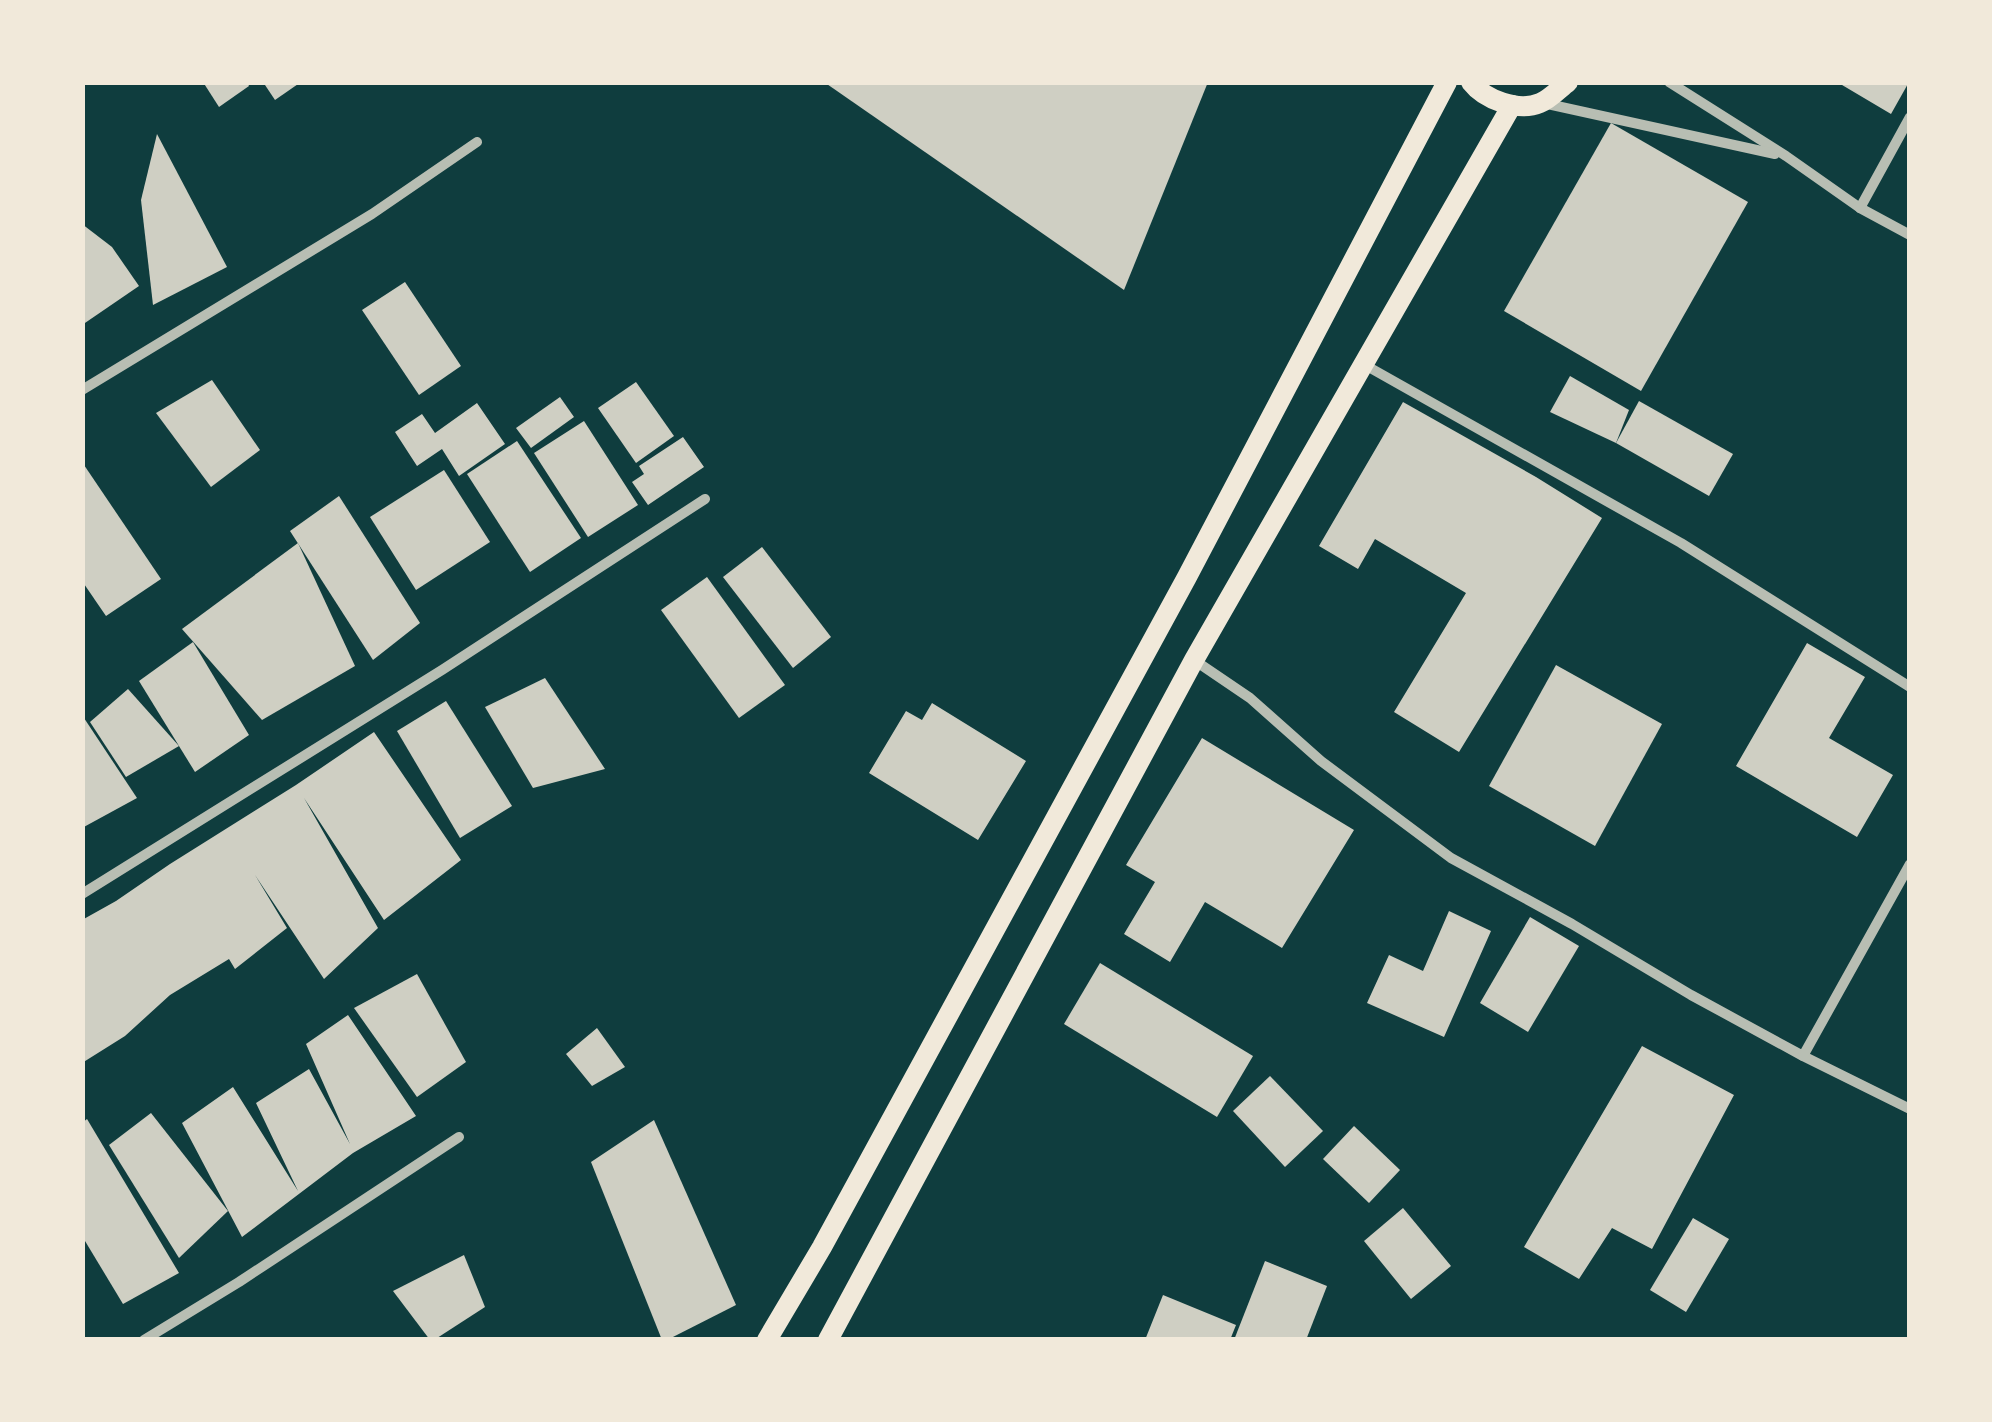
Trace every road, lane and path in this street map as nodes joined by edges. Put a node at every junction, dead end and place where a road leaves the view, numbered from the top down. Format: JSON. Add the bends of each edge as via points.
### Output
{"nodes":[{"id":1,"x":1447,"y":82,"type":"edge"},
{"id":2,"x":1471,"y":82,"type":"edge"},
{"id":3,"x":1568,"y":82,"type":"edge"},
{"id":4,"x":1669,"y":82,"type":"edge"},
{"id":5,"x":1540,"y":102,"type":"junction"},
{"id":6,"x":1512,"y":105,"type":"junction"},
{"id":7,"x":1910,"y":117,"type":"edge"},
{"id":8,"x":477,"y":142,"type":"dead end"},
{"id":9,"x":1786,"y":156,"type":"junction"},
{"id":10,"x":1860,"y":208,"type":"junction"},
{"id":11,"x":1910,"y":236,"type":"edge"},
{"id":12,"x":1365,"y":365,"type":"junction"},
{"id":13,"x":82,"y":390,"type":"edge"},
{"id":14,"x":705,"y":499,"type":"dead end"},
{"id":15,"x":1194,"y":660,"type":"junction"},
{"id":16,"x":1910,"y":687,"type":"edge"},
{"id":17,"x":1910,"y":864,"type":"edge"},
{"id":18,"x":82,"y":894,"type":"edge"},
{"id":19,"x":1803,"y":1056,"type":"junction"},
{"id":20,"x":1910,"y":1108,"type":"edge"},
{"id":21,"x":459,"y":1137,"type":"dead end"},
{"id":22,"x":144,"y":1340,"type":"edge"},
{"id":23,"x":767,"y":1340,"type":"edge"},
{"id":24,"x":828,"y":1340,"type":"edge"}],
"edges":[{"from":1,"to":23,"type":"main road","via":[[1187,577]]},
{"from":2,"to":6,"type":"main road"},
{"from":3,"to":5,"type":"main road"},
{"from":4,"to":9,"type":"street"},
{"from":5,"to":6,"type":"main road"},
{"from":5,"to":9,"type":"street"},
{"from":6,"to":12,"type":"main road"},
{"from":7,"to":10,"type":"street"},
{"from":8,"to":13,"type":"street","via":[[372,214]]},
{"from":9,"to":10,"type":"street"},
{"from":10,"to":11,"type":"street"},
{"from":12,"to":15,"type":"main road"},
{"from":12,"to":16,"type":"street","via":[[1681,544]]},
{"from":14,"to":18,"type":"street"},
{"from":15,"to":19,"type":"street","via":[[1451,858]]},
{"from":15,"to":24,"type":"main road"},
{"from":17,"to":19,"type":"street"},
{"from":19,"to":20,"type":"street"},
{"from":21,"to":22,"type":"street"}]}
